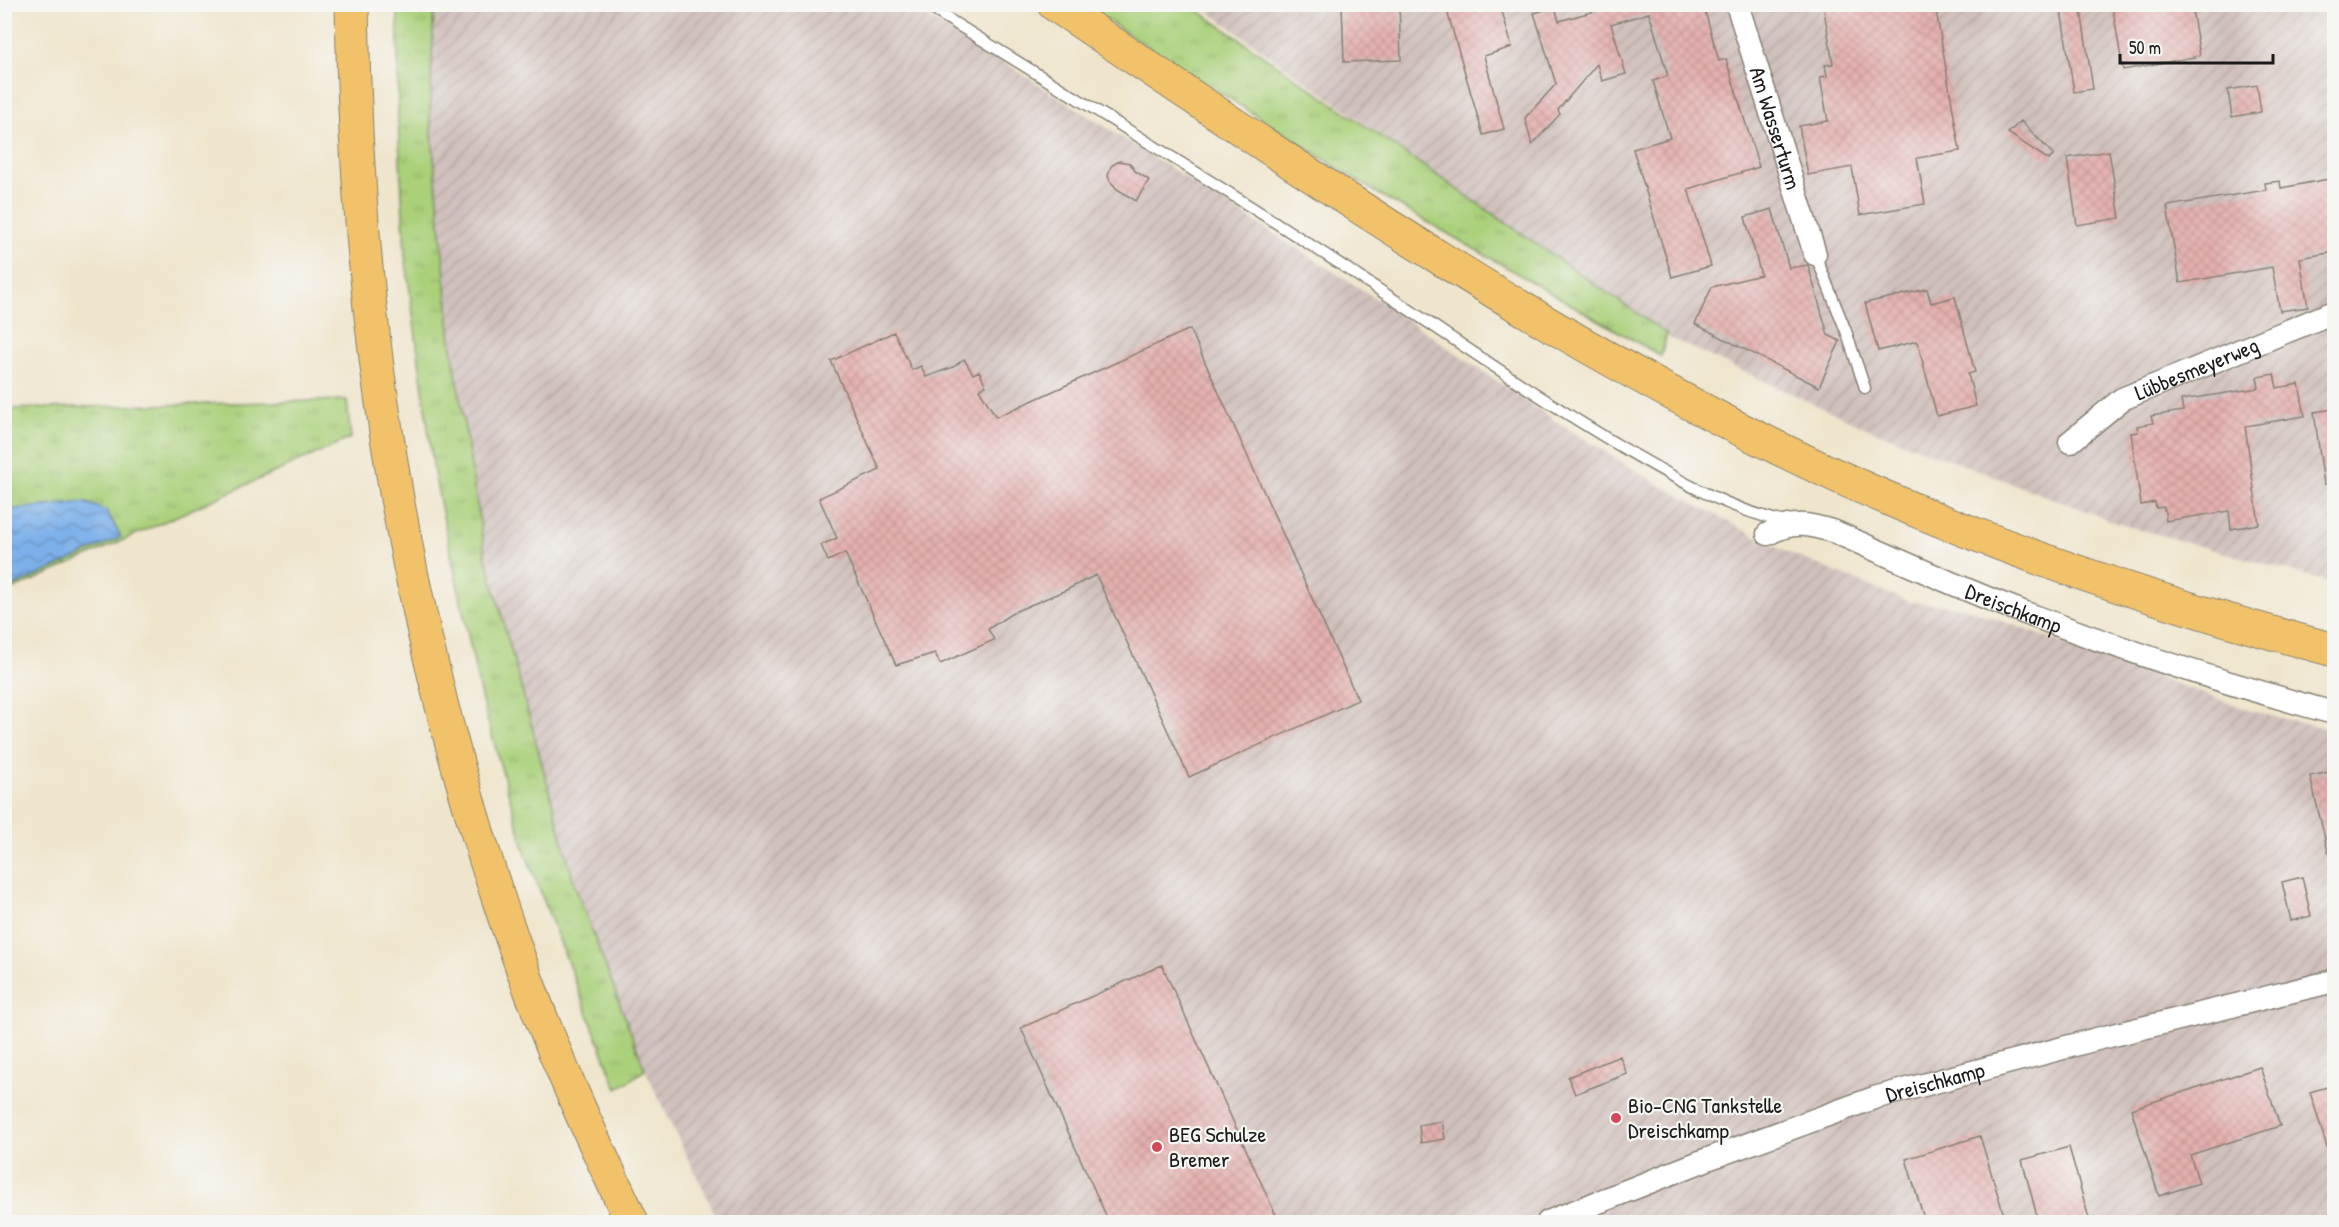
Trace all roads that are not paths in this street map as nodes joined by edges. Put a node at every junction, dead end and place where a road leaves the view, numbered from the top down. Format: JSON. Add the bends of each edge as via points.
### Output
{"nodes":[{"id":1,"x":352,"y":4,"type":"edge"},
{"id":2,"x":924,"y":4,"type":"edge"},
{"id":3,"x":1054,"y":4,"type":"edge"},
{"id":4,"x":1737,"y":4,"type":"edge"},
{"id":5,"x":1815,"y":254,"type":"joint"},
{"id":6,"x":2334,"y":312,"type":"edge"},
{"id":7,"x":1865,"y":388,"type":"dead end"},
{"id":8,"x":2070,"y":442,"type":"dead end"},
{"id":9,"x":1794,"y":524,"type":"junction"},
{"id":10,"x":1768,"y":534,"type":"dead end"},
{"id":11,"x":2334,"y":650,"type":"edge"},
{"id":12,"x":2334,"y":713,"type":"edge"},
{"id":13,"x":2334,"y":981,"type":"edge"},
{"id":14,"x":632,"y":1222,"type":"edge"},
{"id":15,"x":1548,"y":1222,"type":"edge"}],
"edges":[{"from":1,"to":14,"type":"main road","via":[[359,186],[371,333],[393,483],[429,659],[491,878],[523,969],[586,1125]]},
{"from":2,"to":9,"type":"lane","via":[[1295,236],[1566,414],[1702,491],[1765,518]]},
{"from":3,"to":11,"type":"main road","via":[[1469,278],[1579,342],[1776,447],[1918,510],[2066,568]]},
{"from":4,"to":5,"type":"street","name":"Am Wasserturm"},
{"from":5,"to":7,"type":"lane"},
{"from":6,"to":8,"type":"street","name":"Lübbesmeyerweg","via":[[2122,399]]},
{"from":9,"to":10,"type":"street"},
{"from":9,"to":12,"type":"street","name":"Dreischkamp","via":[[1835,532],[2002,604],[2086,635]]},
{"from":13,"to":15,"type":"street","name":"Dreischkamp","via":[[1874,1098]]}]}
